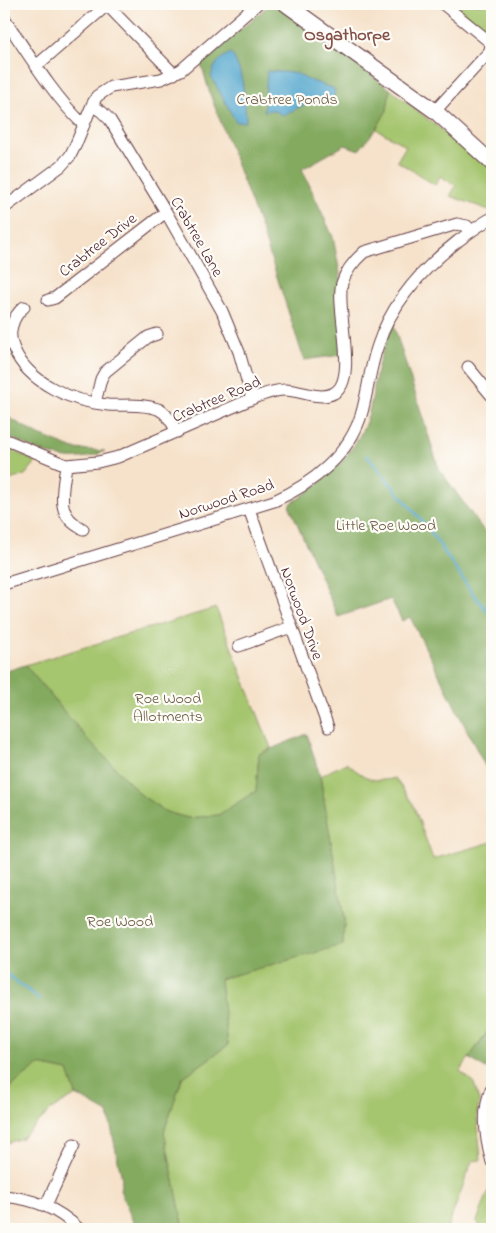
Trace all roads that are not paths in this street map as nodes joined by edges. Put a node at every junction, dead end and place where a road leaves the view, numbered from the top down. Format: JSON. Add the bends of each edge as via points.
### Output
{"nodes":[{"id":1,"x":106,"y":4,"type":"edge"},
{"id":2,"x":257,"y":4,"type":"edge"},
{"id":3,"x":286,"y":4,"type":"edge"},
{"id":4,"x":443,"y":4,"type":"edge"},
{"id":5,"x":4,"y":18,"type":"edge"},
{"id":6,"x":491,"y":46,"type":"edge"},
{"id":7,"x":36,"y":66,"type":"junction"},
{"id":8,"x":174,"y":74,"type":"junction"},
{"id":9,"x":92,"y":105,"type":"junction"},
{"id":10,"x":435,"y":111,"type":"junction"},
{"id":11,"x":84,"y":124,"type":"junction"},
{"id":12,"x":492,"y":163,"type":"edge"},
{"id":13,"x":4,"y":208,"type":"edge"},
{"id":14,"x":166,"y":212,"type":"junction"},
{"id":15,"x":492,"y":218,"type":"edge"},
{"id":16,"x":471,"y":231,"type":"junction"},
{"id":17,"x":48,"y":300,"type":"dead end"},
{"id":18,"x":24,"y":307,"type":"dead end"},
{"id":19,"x":157,"y":334,"type":"dead end"},
{"id":20,"x":468,"y":367,"type":"dead end"},
{"id":21,"x":492,"y":396,"type":"edge"},
{"id":22,"x":252,"y":398,"type":"junction"},
{"id":23,"x":95,"y":403,"type":"junction"},
{"id":24,"x":177,"y":432,"type":"junction"},
{"id":25,"x":4,"y":438,"type":"edge"},
{"id":26,"x":66,"y":465,"type":"junction"},
{"id":27,"x":249,"y":510,"type":"junction"},
{"id":28,"x":83,"y":529,"type":"dead end"},
{"id":29,"x":4,"y":584,"type":"edge"},
{"id":30,"x":291,"y":627,"type":"junction"},
{"id":31,"x":239,"y":646,"type":"dead end"},
{"id":32,"x":328,"y":727,"type":"dead end"},
{"id":33,"x":492,"y":1087,"type":"edge"},
{"id":34,"x":74,"y":1145,"type":"dead end"},
{"id":35,"x":492,"y":1162,"type":"edge"},
{"id":36,"x":4,"y":1196,"type":"edge"},
{"id":37,"x":46,"y":1205,"type":"junction"},
{"id":38,"x":79,"y":1229,"type":"edge"}],
"edges":[{"from":1,"to":7,"type":"street"},
{"from":1,"to":8,"type":"street"},
{"from":2,"to":8,"type":"street"},
{"from":3,"to":10,"type":"main road"},
{"from":4,"to":6,"type":"street"},
{"from":5,"to":7,"type":"street"},
{"from":6,"to":10,"type":"street"},
{"from":7,"to":11,"type":"street"},
{"from":8,"to":9,"type":"street","via":[[111,87],[97,96]]},
{"from":9,"to":11,"type":"street"},
{"from":9,"to":14,"type":"street","name":"Crabtree Lane","via":[[110,120]]},
{"from":10,"to":12,"type":"main road"},
{"from":11,"to":13,"type":"street","via":[[70,156],[61,166]]},
{"from":14,"to":17,"type":"street","name":"Crabtree Drive","via":[[55,298]]},
{"from":14,"to":22,"type":"street","name":"Crabtree Lane","via":[[232,331]]},
{"from":15,"to":16,"type":"street","name":"Norwood Road"},
{"from":16,"to":22,"type":"street","name":"Crabtree Road","via":[[467,226],[458,224],[364,252],[354,261],[342,284],[340,297],[346,344],[344,381],[340,390],[324,396],[274,391]]},
{"from":16,"to":27,"type":"street","name":"Norwood Road","via":[[429,265],[399,300],[378,346],[361,414],[348,444],[310,481],[293,492]]},
{"from":18,"to":23,"type":"street","via":[[13,321],[11,331],[12,344],[21,362],[50,386]]},
{"from":19,"to":23,"type":"street","via":[[148,337],[105,372],[100,379]]},
{"from":20,"to":21,"type":"street"},
{"from":22,"to":24,"type":"street","name":"Crabtree Road"},
{"from":23,"to":24,"type":"street","via":[[157,409],[164,413]]},
{"from":24,"to":26,"type":"street","name":"Crabtree Road","via":[[118,457]]},
{"from":25,"to":26,"type":"street","name":"Crabtree Road"},
{"from":26,"to":28,"type":"street","via":[[63,508],[70,523]]},
{"from":27,"to":29,"type":"street","name":"Norwood Road"},
{"from":27,"to":30,"type":"street","name":"Norwood Drive"},
{"from":30,"to":31,"type":"street"},
{"from":30,"to":32,"type":"street","name":"Norwood Drive"},
{"from":33,"to":35,"type":"street","via":[[485,1119],[486,1141]]},
{"from":34,"to":37,"type":"street"},
{"from":36,"to":37,"type":"street"},
{"from":37,"to":38,"type":"street"}]}
